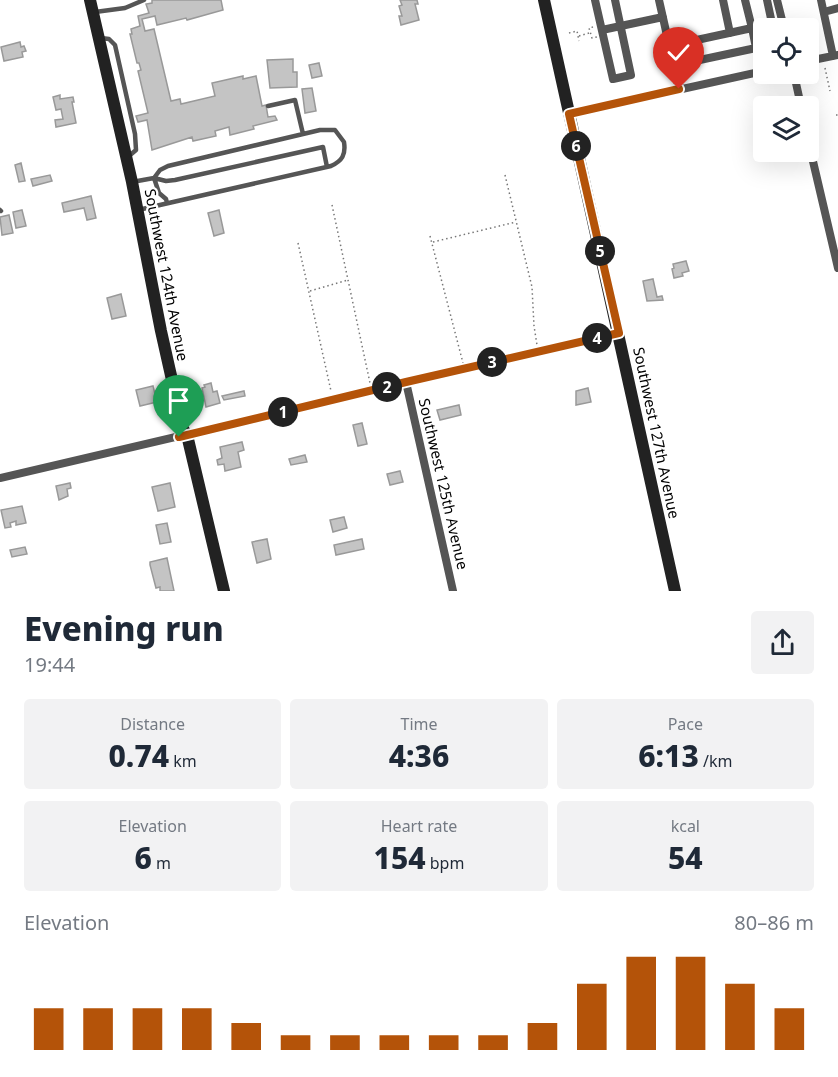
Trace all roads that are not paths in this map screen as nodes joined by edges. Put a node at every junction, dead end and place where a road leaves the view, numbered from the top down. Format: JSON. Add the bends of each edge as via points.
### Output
{"nodes":[{"id":1,"x":144,"y":0,"type":"edge"},
{"id":2,"x":544,"y":0,"type":"edge"},
{"id":3,"x":596,"y":0,"type":"edge"},
{"id":4,"x":615,"y":0,"type":"edge"},
{"id":5,"x":659,"y":0,"type":"edge"},
{"id":6,"x":723,"y":0,"type":"edge"},
{"id":7,"x":745,"y":0,"type":"edge"},
{"id":8,"x":767,"y":0,"type":"edge"},
{"id":9,"x":777,"y":0,"type":"edge"},
{"id":10,"x":821,"y":0,"type":"edge"},
{"id":11,"x":91,"y":6,"type":"edge"},
{"id":12,"x":838,"y":8,"type":"edge"},
{"id":13,"x":824,"y":12,"type":"junction"},
{"id":14,"x":663,"y":17,"type":"junction"},
{"id":15,"x":771,"y":18,"type":"edge"},
{"id":16,"x":782,"y":18,"type":"edge"},
{"id":17,"x":621,"y":26,"type":"junction"},
{"id":18,"x":752,"y":28,"type":"junction"},
{"id":19,"x":600,"y":31,"type":"junction"},
{"id":20,"x":730,"y":33,"type":"junction"},
{"id":21,"x":691,"y":41,"type":"junction"},
{"id":22,"x":669,"y":46,"type":"junction"},
{"id":23,"x":836,"y":55,"type":"edge"},
{"id":24,"x":819,"y":59,"type":"edge"},
{"id":25,"x":753,"y":73,"type":"edge"},
{"id":26,"x":679,"y":89,"type":"junction"},
{"id":27,"x":268,"y":106,"type":"dead end"},
{"id":28,"x":569,"y":114,"type":"junction"},
{"id":29,"x":303,"y":134,"type":"junction"},
{"id":30,"x":813,"y":162,"type":"edge"},
{"id":31,"x":327,"y":166,"type":"junction"},
{"id":32,"x":154,"y":178,"type":"junction"},
{"id":33,"x":176,"y":180,"type":"junction"},
{"id":34,"x":132,"y":182,"type":"junction"},
{"id":35,"x":158,"y":190,"type":"junction"},
{"id":36,"x":167,"y":203,"type":"junction"},
{"id":37,"x":138,"y":210,"type":"junction"},
{"id":38,"x":838,"y":268,"type":"edge"},
{"id":39,"x":619,"y":333,"type":"junction"},
{"id":40,"x":406,"y":382,"type":"junction"},
{"id":41,"x":187,"y":435,"type":"junction"},
{"id":42,"x":0,"y":478,"type":"edge"},
{"id":43,"x":224,"y":591,"type":"edge"},
{"id":44,"x":453,"y":591,"type":"edge"},
{"id":45,"x":675,"y":591,"type":"edge"}],
"edges":[{"from":1,"to":11,"type":"lane","via":[[125,8]]},
{"from":2,"to":28,"type":"street","name":"Southwest 127th Avenue"},
{"from":3,"to":19,"type":"street"},
{"from":4,"to":17,"type":"street"},
{"from":5,"to":14,"type":"street"},
{"from":6,"to":20,"type":"street"},
{"from":7,"to":18,"type":"street"},
{"from":8,"to":15,"type":"street"},
{"from":9,"to":16,"type":"street"},
{"from":10,"to":13,"type":"street"},
{"from":11,"to":34,"type":"street","name":"Southwest 124th Avenue"},
{"from":12,"to":13,"type":"street"},
{"from":13,"to":23,"type":"street"},
{"from":14,"to":17,"type":"street"},
{"from":14,"to":22,"type":"street"},
{"from":17,"to":19,"type":"street"},
{"from":17,"to":19,"type":"street","via":[[632,75],[613,79]]},
{"from":18,"to":20,"type":"street"},
{"from":18,"to":21,"type":"street","via":[[756,48],[695,61]]},
{"from":20,"to":21,"type":"street"},
{"from":21,"to":22,"type":"street"},
{"from":22,"to":26,"type":"street"},
{"from":23,"to":24,"type":"street"},
{"from":25,"to":26,"type":"street"},
{"from":26,"to":28,"type":"street"},
{"from":27,"to":29,"type":"lane","via":[[295,100]]},
{"from":28,"to":39,"type":"street","name":"Southwest 127th Avenue"},
{"from":29,"to":31,"type":"lane","via":[[331,129],[340,135],[344,153],[340,161]]},
{"from":29,"to":32,"type":"lane","via":[[168,166]]},
{"from":30,"to":38,"type":"street"},
{"from":31,"to":33,"type":"lane","via":[[323,147]]},
{"from":31,"to":36,"type":"lane"},
{"from":32,"to":33,"type":"lane"},
{"from":32,"to":34,"type":"lane"},
{"from":32,"to":35,"type":"lane"},
{"from":33,"to":35,"type":"lane"},
{"from":34,"to":37,"type":"street","name":"Southwest 124th Avenue"},
{"from":35,"to":36,"type":"lane"},
{"from":36,"to":37,"type":"lane"},
{"from":37,"to":41,"type":"street","name":"Southwest 124th Avenue","via":[[161,331]]},
{"from":39,"to":40,"type":"street"},
{"from":39,"to":45,"type":"street","name":"Southwest 127th Avenue"},
{"from":40,"to":41,"type":"street"},
{"from":40,"to":44,"type":"street","name":"Southwest 125th Avenue"},
{"from":41,"to":42,"type":"street"},
{"from":41,"to":43,"type":"street","name":"Southwest 124th Avenue"}]}
